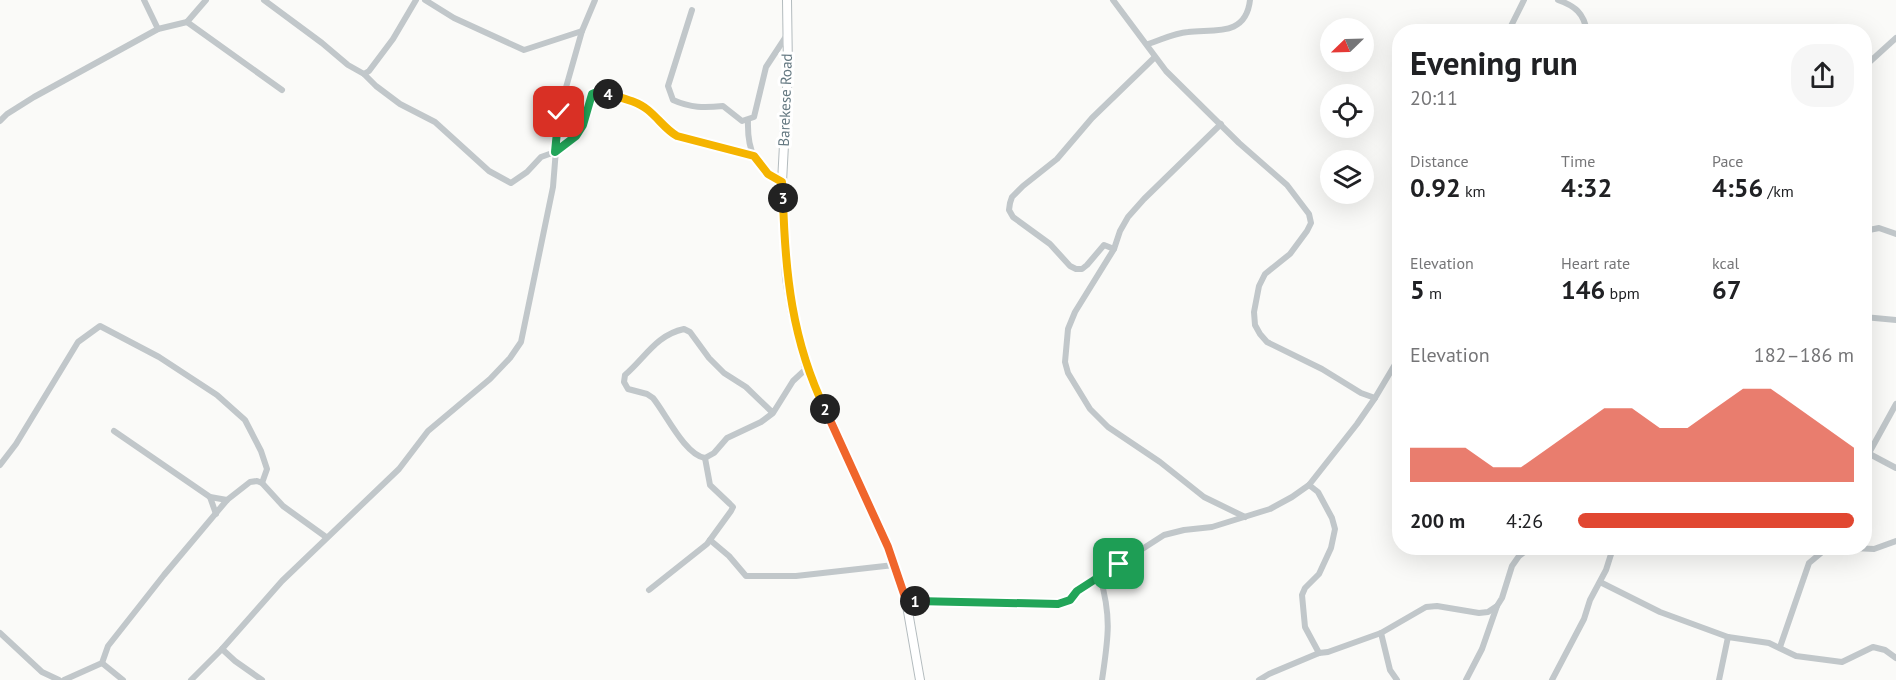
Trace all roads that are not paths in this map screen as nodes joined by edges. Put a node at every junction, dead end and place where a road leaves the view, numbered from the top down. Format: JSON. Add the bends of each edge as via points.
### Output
{"nodes":[{"id":1,"x":144,"y":0,"type":"edge"},
{"id":2,"x":206,"y":0,"type":"edge"},
{"id":3,"x":264,"y":0,"type":"edge"},
{"id":4,"x":416,"y":0,"type":"edge"},
{"id":5,"x":425,"y":0,"type":"edge"},
{"id":6,"x":595,"y":0,"type":"edge"},
{"id":7,"x":787,"y":0,"type":"edge"},
{"id":8,"x":1113,"y":0,"type":"edge"},
{"id":9,"x":1250,"y":0,"type":"edge"},
{"id":10,"x":1524,"y":0,"type":"edge"},
{"id":11,"x":1558,"y":0,"type":"edge"},
{"id":12,"x":692,"y":10,"type":"dead end"},
{"id":13,"x":187,"y":22,"type":"junction"},
{"id":14,"x":1512,"y":24,"type":"edge"},
{"id":15,"x":1586,"y":24,"type":"edge"},
{"id":16,"x":158,"y":29,"type":"junction"},
{"id":17,"x":582,"y":31,"type":"junction"},
{"id":18,"x":787,"y":35,"type":"junction"},
{"id":19,"x":1895,"y":40,"type":"edge"},
{"id":20,"x":1148,"y":44,"type":"junction"},
{"id":21,"x":1155,"y":57,"type":"junction"},
{"id":22,"x":1872,"y":60,"type":"edge"},
{"id":23,"x":364,"y":74,"type":"junction"},
{"id":24,"x":282,"y":90,"type":"dead end"},
{"id":25,"x":747,"y":120,"type":"junction"},
{"id":26,"x":0,"y":121,"type":"edge"},
{"id":27,"x":1221,"y":124,"type":"junction"},
{"id":28,"x":555,"y":152,"type":"junction"},
{"id":29,"x":754,"y":156,"type":"junction"},
{"id":30,"x":782,"y":182,"type":"junction"},
{"id":31,"x":1872,"y":229,"type":"edge"},
{"id":32,"x":1896,"y":234,"type":"edge"},
{"id":33,"x":1114,"y":249,"type":"junction"},
{"id":34,"x":1872,"y":318,"type":"edge"},
{"id":35,"x":1896,"y":320,"type":"edge"},
{"id":36,"x":807,"y":368,"type":"junction"},
{"id":37,"x":1392,"y":369,"type":"edge"},
{"id":38,"x":1375,"y":398,"type":"junction"},
{"id":39,"x":1896,"y":404,"type":"edge"},
{"id":40,"x":773,"y":413,"type":"junction"},
{"id":41,"x":114,"y":431,"type":"dead end"},
{"id":42,"x":1872,"y":444,"type":"edge"},
{"id":43,"x":1872,"y":455,"type":"edge"},
{"id":44,"x":705,"y":458,"type":"junction"},
{"id":45,"x":0,"y":465,"type":"edge"},
{"id":46,"x":1896,"y":468,"type":"edge"},
{"id":47,"x":262,"y":483,"type":"junction"},
{"id":48,"x":1309,"y":484,"type":"junction"},
{"id":49,"x":210,"y":497,"type":"junction"},
{"id":50,"x":227,"y":500,"type":"junction"},
{"id":51,"x":216,"y":514,"type":"junction"},
{"id":52,"x":1245,"y":517,"type":"junction"},
{"id":53,"x":326,"y":537,"type":"junction"},
{"id":54,"x":710,"y":540,"type":"junction"},
{"id":55,"x":1896,"y":541,"type":"edge"},
{"id":56,"x":1872,"y":549,"type":"edge"},
{"id":57,"x":1520,"y":555,"type":"edge"},
{"id":58,"x":1611,"y":555,"type":"edge"},
{"id":59,"x":1819,"y":555,"type":"edge"},
{"id":60,"x":894,"y":565,"type":"junction"},
{"id":61,"x":1100,"y":577,"type":"junction"},
{"id":62,"x":1600,"y":582,"type":"junction"},
{"id":63,"x":649,"y":590,"type":"dead end"},
{"id":64,"x":906,"y":600,"type":"junction"},
{"id":65,"x":1497,"y":606,"type":"junction"},
{"id":66,"x":0,"y":633,"type":"edge"},
{"id":67,"x":1381,"y":633,"type":"junction"},
{"id":68,"x":1728,"y":637,"type":"junction"},
{"id":69,"x":1780,"y":647,"type":"junction"},
{"id":70,"x":222,"y":649,"type":"junction"},
{"id":71,"x":1319,"y":653,"type":"junction"},
{"id":72,"x":1896,"y":658,"type":"edge"},
{"id":73,"x":102,"y":663,"type":"junction"},
{"id":74,"x":59,"y":680,"type":"edge"},
{"id":75,"x":66,"y":680,"type":"edge"},
{"id":76,"x":123,"y":680,"type":"edge"},
{"id":77,"x":191,"y":680,"type":"edge"},
{"id":78,"x":262,"y":680,"type":"edge"},
{"id":79,"x":920,"y":680,"type":"edge"},
{"id":80,"x":1102,"y":680,"type":"edge"},
{"id":81,"x":1260,"y":680,"type":"edge"},
{"id":82,"x":1397,"y":680,"type":"edge"},
{"id":83,"x":1466,"y":680,"type":"edge"},
{"id":84,"x":1552,"y":680,"type":"edge"},
{"id":85,"x":1719,"y":680,"type":"edge"}],
"edges":[{"from":1,"to":16,"type":"street"},
{"from":2,"to":13,"type":"street"},
{"from":3,"to":23,"type":"street"},
{"from":4,"to":23,"type":"street","via":[[393,39]]},
{"from":5,"to":17,"type":"street","via":[[524,50]]},
{"from":6,"to":17,"type":"street"},
{"from":7,"to":18,"type":"main road","name":"Barekese Road"},
{"from":8,"to":20,"type":"street"},
{"from":9,"to":20,"type":"street","via":[[1244,19],[1224,31],[1190,32]]},
{"from":10,"to":14,"type":"street"},
{"from":11,"to":15,"type":"street","via":[[1578,10]]},
{"from":12,"to":25,"type":"street","via":[[668,86],[669,94],[687,106],[723,106],[742,121]]},
{"from":13,"to":16,"type":"street"},
{"from":13,"to":24,"type":"street"},
{"from":16,"to":26,"type":"street","via":[[34,97]]},
{"from":17,"to":28,"type":"street","via":[[559,112]]},
{"from":18,"to":25,"type":"street","via":[[766,67],[754,117]]},
{"from":18,"to":30,"type":"main road","name":"Barekese Road"},
{"from":19,"to":22,"type":"street"},
{"from":20,"to":21,"type":"street"},
{"from":21,"to":27,"type":"street"},
{"from":21,"to":33,"type":"street","via":[[1092,118],[1058,159],[1012,196],[1010,203],[1013,217],[1076,269],[1088,265],[1104,245]]},
{"from":23,"to":28,"type":"street","via":[[400,104],[435,122],[483,166],[511,183],[541,157]]},
{"from":25,"to":29,"type":"street"},
{"from":27,"to":33,"type":"street","via":[[1128,217]]},
{"from":27,"to":38,"type":"street","via":[[1287,185],[1309,214],[1311,223],[1290,254],[1265,274],[1259,286],[1255,325],[1267,342]]},
{"from":28,"to":29,"type":"street","via":[[576,136],[591,96],[597,92],[630,100],[647,109],[677,136]]},
{"from":28,"to":53,"type":"street","via":[[553,186],[521,342],[490,379],[428,431],[399,469]]},
{"from":29,"to":30,"type":"street","via":[[768,174]]},
{"from":30,"to":36,"type":"main road","name":"Barekese Road","via":[[787,278]]},
{"from":31,"to":32,"type":"street"},
{"from":33,"to":52,"type":"street","via":[[1068,329],[1068,373],[1090,409],[1107,427],[1204,497]]},
{"from":34,"to":35,"type":"street"},
{"from":36,"to":40,"type":"street","via":[[793,381]]},
{"from":36,"to":60,"type":"main road","name":"Barekese Road"},
{"from":37,"to":38,"type":"street"},
{"from":38,"to":48,"type":"street"},
{"from":39,"to":42,"type":"street"},
{"from":40,"to":44,"type":"street","via":[[727,438]]},
{"from":40,"to":44,"type":"street","via":[[746,387],[724,373],[690,332],[677,330],[655,343],[625,375],[624,382],[628,389],[653,398],[689,449]]},
{"from":41,"to":49,"type":"street"},
{"from":43,"to":46,"type":"street"},
{"from":44,"to":54,"type":"street","via":[[710,485],[732,507]]},
{"from":45,"to":47,"type":"street","via":[[78,342],[100,326],[159,357],[217,395],[245,420],[267,469]]},
{"from":47,"to":50,"type":"street","via":[[250,482]]},
{"from":47,"to":53,"type":"street","via":[[283,506]]},
{"from":48,"to":52,"type":"street","via":[[1270,509]]},
{"from":48,"to":71,"type":"street","via":[[1318,492],[1335,529],[1319,574],[1302,595],[1305,627]]},
{"from":49,"to":50,"type":"street"},
{"from":49,"to":51,"type":"street"},
{"from":50,"to":51,"type":"street"},
{"from":51,"to":73,"type":"street","via":[[108,646]]},
{"from":52,"to":61,"type":"street","via":[[1164,535]]},
{"from":53,"to":70,"type":"street"},
{"from":54,"to":60,"type":"street","via":[[746,576],[796,576]]},
{"from":54,"to":63,"type":"street"},
{"from":55,"to":56,"type":"street"},
{"from":57,"to":65,"type":"street","via":[[1512,566]]},
{"from":58,"to":62,"type":"street"},
{"from":59,"to":69,"type":"street","via":[[1809,563]]},
{"from":60,"to":64,"type":"main road","name":"Barekese Road"},
{"from":61,"to":64,"type":"street","via":[[1070,600],[1058,604]]},
{"from":61,"to":80,"type":"street","via":[[1109,617]]},
{"from":62,"to":68,"type":"street","via":[[1660,612]]},
{"from":62,"to":84,"type":"street"},
{"from":64,"to":79,"type":"main road","name":"Barekese Road"},
{"from":65,"to":67,"type":"street","via":[[1479,613],[1426,607]]},
{"from":65,"to":83,"type":"street"},
{"from":66,"to":74,"type":"street","via":[[42,672]]},
{"from":67,"to":71,"type":"street"},
{"from":67,"to":82,"type":"street","via":[[1390,670]]},
{"from":68,"to":69,"type":"street"},
{"from":68,"to":85,"type":"street"},
{"from":69,"to":72,"type":"street","via":[[1796,656],[1834,662],[1849,660],[1873,647]]},
{"from":70,"to":77,"type":"street"},
{"from":70,"to":78,"type":"street"},
{"from":71,"to":81,"type":"street"},
{"from":73,"to":75,"type":"street"},
{"from":73,"to":76,"type":"street"}]}
